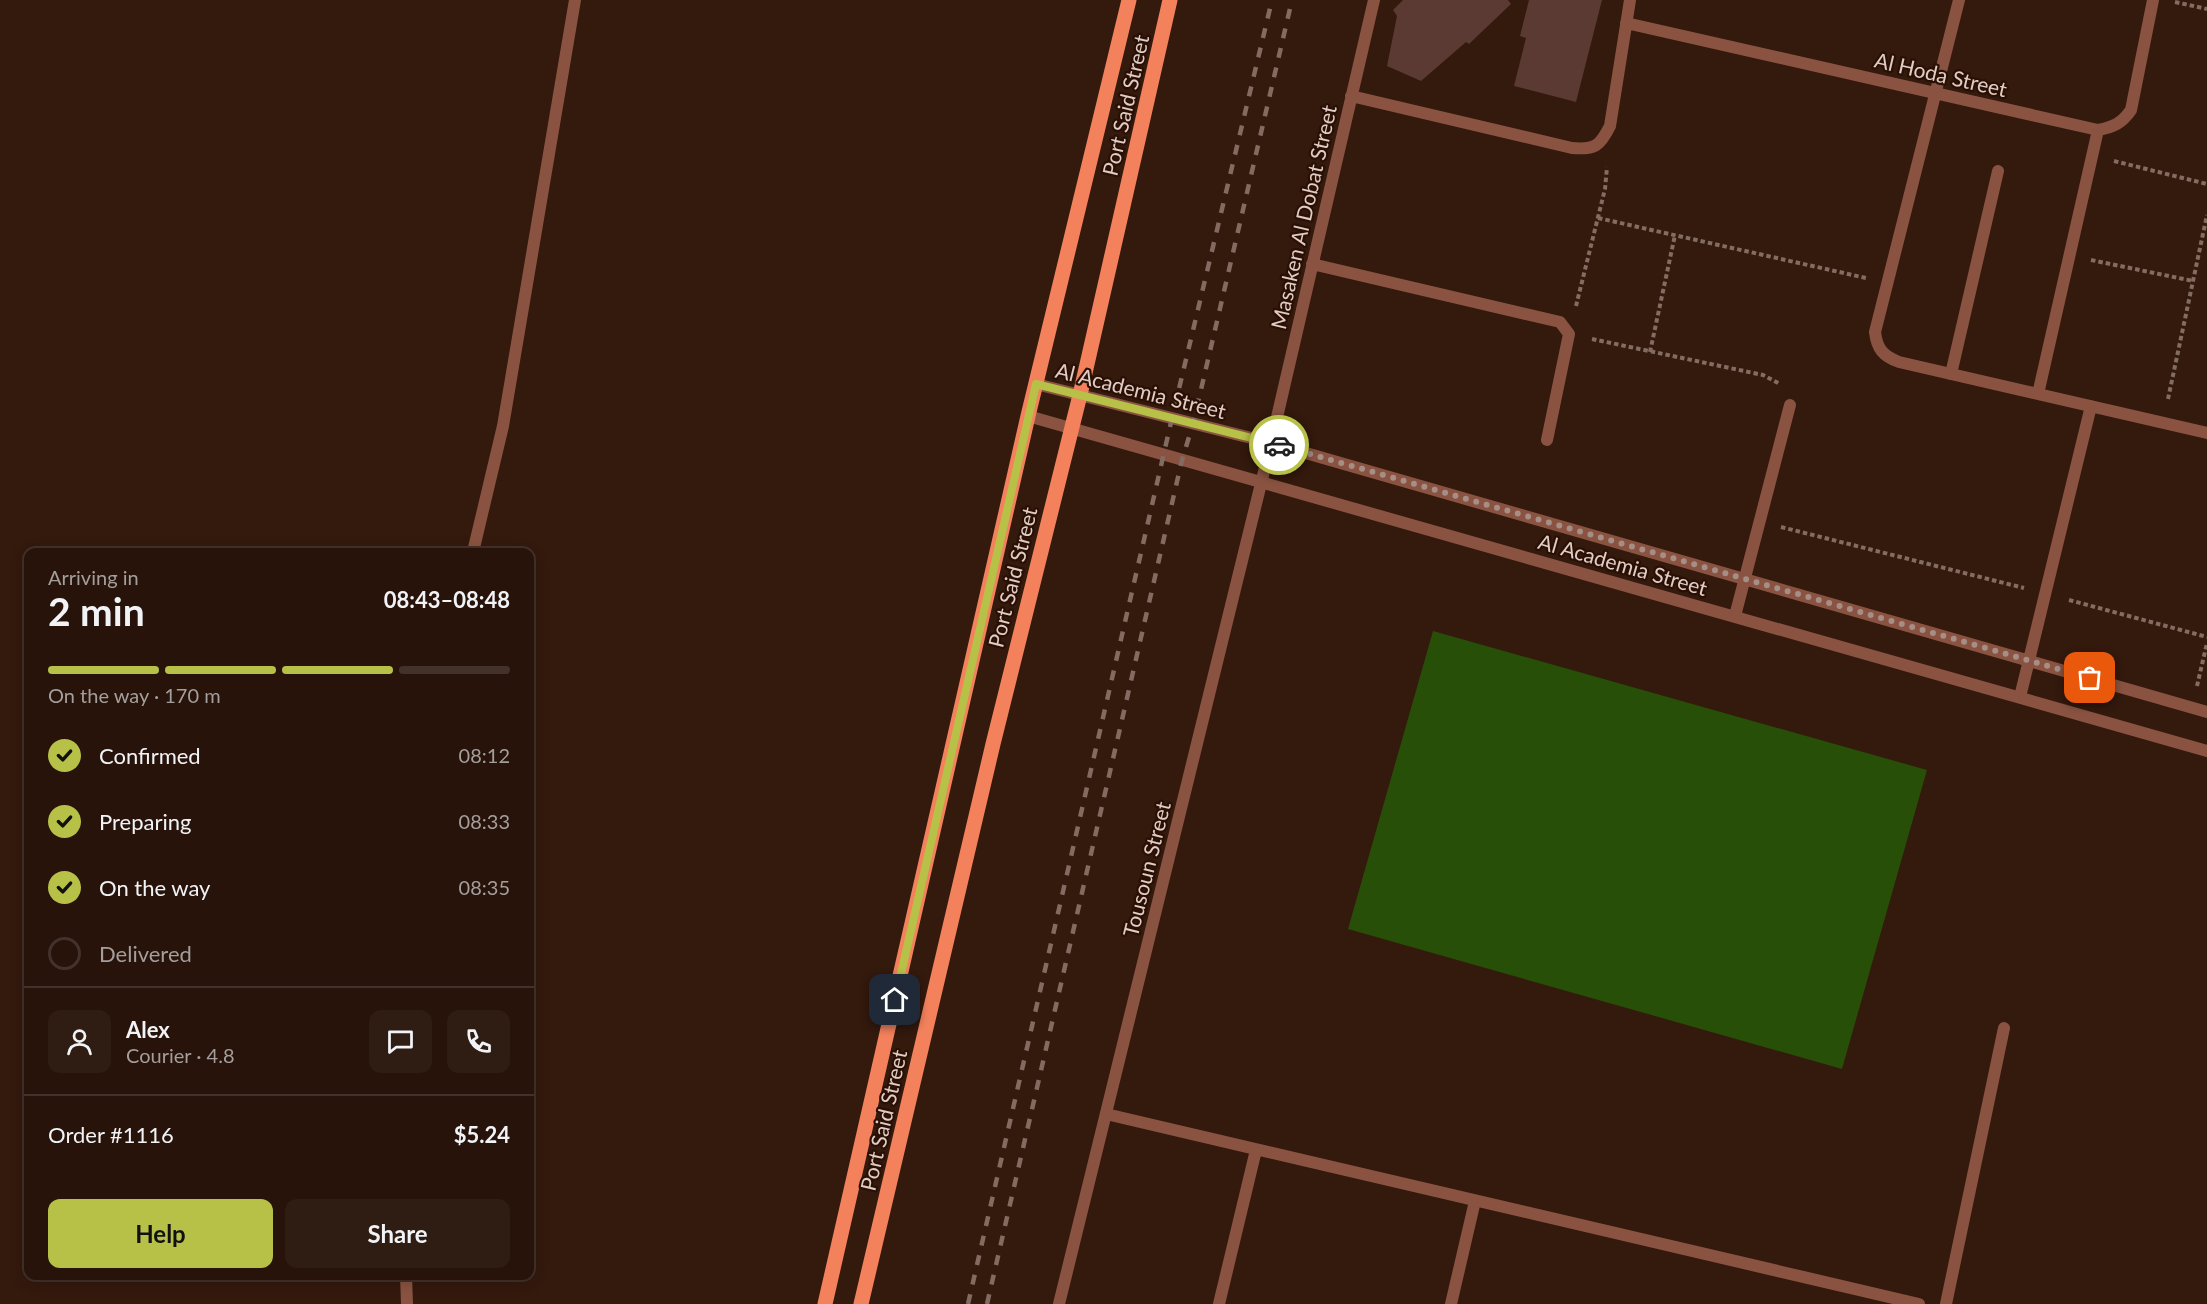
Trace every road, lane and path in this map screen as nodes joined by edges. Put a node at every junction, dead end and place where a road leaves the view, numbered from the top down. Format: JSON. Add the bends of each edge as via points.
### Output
{"nodes":[{"id":1,"x":574,"y":0,"type":"edge"},
{"id":2,"x":1129,"y":0,"type":"edge"},
{"id":3,"x":1170,"y":0,"type":"edge"},
{"id":4,"x":1374,"y":0,"type":"edge"},
{"id":5,"x":1630,"y":0,"type":"edge"},
{"id":6,"x":1959,"y":0,"type":"edge"},
{"id":7,"x":2153,"y":0,"type":"edge"},
{"id":8,"x":2164,"y":0,"type":"edge"},
{"id":9,"x":2207,"y":9,"type":"edge"},
{"id":10,"x":1626,"y":23,"type":"junction"},
{"id":11,"x":1935,"y":93,"type":"junction"},
{"id":12,"x":1351,"y":96,"type":"junction"},
{"id":13,"x":2098,"y":129,"type":"junction"},
{"id":14,"x":1603,"y":141,"type":"junction"},
{"id":15,"x":2092,"y":156,"type":"junction"},
{"id":16,"x":1998,"y":171,"type":"dead end"},
{"id":17,"x":2207,"y":184,"type":"edge"},
{"id":18,"x":2207,"y":215,"type":"edge"},
{"id":19,"x":1598,"y":218,"type":"junction"},
{"id":20,"x":1676,"y":235,"type":"junction"},
{"id":21,"x":2070,"y":255,"type":"junction"},
{"id":22,"x":1312,"y":264,"type":"junction"},
{"id":23,"x":2193,"y":282,"type":"junction"},
{"id":24,"x":1887,"y":283,"type":"junction"},
{"id":25,"x":1569,"y":334,"type":"junction"},
{"id":26,"x":1650,"y":352,"type":"junction"},
{"id":27,"x":1951,"y":374,"type":"junction"},
{"id":28,"x":1036,"y":384,"type":"junction"},
{"id":29,"x":2038,"y":394,"type":"junction"},
{"id":30,"x":1080,"y":395,"type":"junction"},
{"id":31,"x":1790,"y":405,"type":"joint"},
{"id":32,"x":2091,"y":406,"type":"junction"},
{"id":33,"x":1028,"y":416,"type":"junction"},
{"id":34,"x":2163,"y":422,"type":"junction"},
{"id":35,"x":1071,"y":428,"type":"junction"},
{"id":36,"x":2207,"y":433,"type":"edge"},
{"id":37,"x":1547,"y":440,"type":"dead end"},
{"id":38,"x":1271,"y":443,"type":"junction"},
{"id":39,"x":1261,"y":482,"type":"junction"},
{"id":40,"x":1760,"y":522,"type":"junction"},
{"id":41,"x":474,"y":548,"type":"edge"},
{"id":42,"x":1745,"y":578,"type":"junction"},
{"id":43,"x":2046,"y":594,"type":"junction"},
{"id":44,"x":1735,"y":616,"type":"junction"},
{"id":45,"x":2207,"y":637,"type":"edge"},
{"id":46,"x":2207,"y":643,"type":"edge"},
{"id":47,"x":2029,"y":660,"type":"junction"},
{"id":48,"x":2020,"y":697,"type":"junction"},
{"id":49,"x":2192,"y":707,"type":"junction"},
{"id":50,"x":2207,"y":712,"type":"edge"},
{"id":51,"x":2207,"y":751,"type":"edge"},
{"id":52,"x":2004,"y":1028,"type":"dead end"},
{"id":53,"x":1106,"y":1114,"type":"junction"},
{"id":54,"x":1256,"y":1150,"type":"junction"},
{"id":55,"x":1475,"y":1201,"type":"junction"},
{"id":56,"x":406,"y":1280,"type":"edge"},
{"id":57,"x":407,"y":1304,"type":"edge"},
{"id":58,"x":825,"y":1304,"type":"edge"},
{"id":59,"x":861,"y":1304,"type":"edge"},
{"id":60,"x":1059,"y":1304,"type":"edge"},
{"id":61,"x":1219,"y":1304,"type":"edge"},
{"id":62,"x":1451,"y":1304,"type":"edge"},
{"id":63,"x":1919,"y":1304,"type":"edge"},
{"id":64,"x":1946,"y":1304,"type":"edge"}],
"edges":[{"from":1,"to":41,"type":"street","via":[[503,426]]},
{"from":2,"to":28,"type":"main road","name":"Port Said Street"},
{"from":3,"to":30,"type":"main road","name":"Port Said Street"},
{"from":4,"to":12,"type":"street","name":"Masaken Al Dobat Street"},
{"from":5,"to":10,"type":"street"},
{"from":6,"to":11,"type":"street"},
{"from":7,"to":13,"type":"street","via":[[2131,110],[2125,120],[2113,127]]},
{"from":8,"to":9,"type":"path"},
{"from":10,"to":11,"type":"street","name":"Al Hoda Street"},
{"from":10,"to":14,"type":"street","via":[[1610,126]]},
{"from":11,"to":13,"type":"street","name":"Al Hoda Street"},
{"from":11,"to":24,"type":"street"},
{"from":12,"to":14,"type":"street","via":[[1572,148],[1589,149]]},
{"from":12,"to":22,"type":"street","name":"Masaken Al Dobat Street"},
{"from":13,"to":15,"type":"street"},
{"from":14,"to":19,"type":"path","via":[[1607,165]]},
{"from":15,"to":17,"type":"path"},
{"from":15,"to":21,"type":"street"},
{"from":16,"to":27,"type":"street"},
{"from":18,"to":23,"type":"path"},
{"from":19,"to":20,"type":"path"},
{"from":19,"to":25,"type":"path"},
{"from":20,"to":24,"type":"path"},
{"from":20,"to":26,"type":"path"},
{"from":21,"to":23,"type":"path"},
{"from":21,"to":29,"type":"street"},
{"from":22,"to":25,"type":"street","via":[[1550,317],[1566,327]]},
{"from":22,"to":38,"type":"street","name":"Masaken Al Dobat Street"},
{"from":23,"to":34,"type":"path"},
{"from":24,"to":27,"type":"street","via":[[1875,332],[1877,346],[1886,357],[1899,362]]},
{"from":25,"to":26,"type":"path"},
{"from":25,"to":37,"type":"street"},
{"from":26,"to":31,"type":"path","via":[[1763,375],[1783,385]]},
{"from":27,"to":29,"type":"street"},
{"from":28,"to":30,"type":"street","name":"Al Academia Street"},
{"from":28,"to":33,"type":"main road","name":"Port Said Street"},
{"from":29,"to":32,"type":"street"},
{"from":30,"to":35,"type":"main road","name":"Port Said Street"},
{"from":30,"to":38,"type":"street","name":"Al Academia Street"},
{"from":31,"to":40,"type":"street"},
{"from":32,"to":34,"type":"street"},
{"from":32,"to":43,"type":"street"},
{"from":33,"to":35,"type":"street","name":"Al Academia Street"},
{"from":33,"to":58,"type":"main road","name":"Port Said Street"},
{"from":34,"to":36,"type":"street"},
{"from":35,"to":39,"type":"street","name":"Al Academia Street"},
{"from":35,"to":59,"type":"main road","name":"Port Said Street"},
{"from":38,"to":39,"type":"street","name":"Tousoun Street"},
{"from":38,"to":42,"type":"street","name":"Al Academia Street"},
{"from":39,"to":44,"type":"street","name":"Al Academia Street"},
{"from":39,"to":53,"type":"street","name":"Tousoun Street"},
{"from":40,"to":42,"type":"street"},
{"from":40,"to":43,"type":"path"},
{"from":42,"to":44,"type":"street"},
{"from":42,"to":47,"type":"street","name":"Al Academia Street"},
{"from":43,"to":45,"type":"path"},
{"from":43,"to":47,"type":"street"},
{"from":44,"to":48,"type":"street","name":"Al Academia Street"},
{"from":46,"to":49,"type":"path"},
{"from":47,"to":48,"type":"street"},
{"from":47,"to":49,"type":"street","name":"Al Academia Street"},
{"from":48,"to":51,"type":"street","name":"Al Academia Street"},
{"from":49,"to":50,"type":"street","name":"Al Academia Street"},
{"from":52,"to":64,"type":"street"},
{"from":53,"to":54,"type":"street"},
{"from":53,"to":60,"type":"street","name":"Tousoun Street"},
{"from":54,"to":55,"type":"street"},
{"from":54,"to":61,"type":"street"},
{"from":55,"to":62,"type":"street"},
{"from":55,"to":63,"type":"street"},
{"from":56,"to":57,"type":"street"}]}
